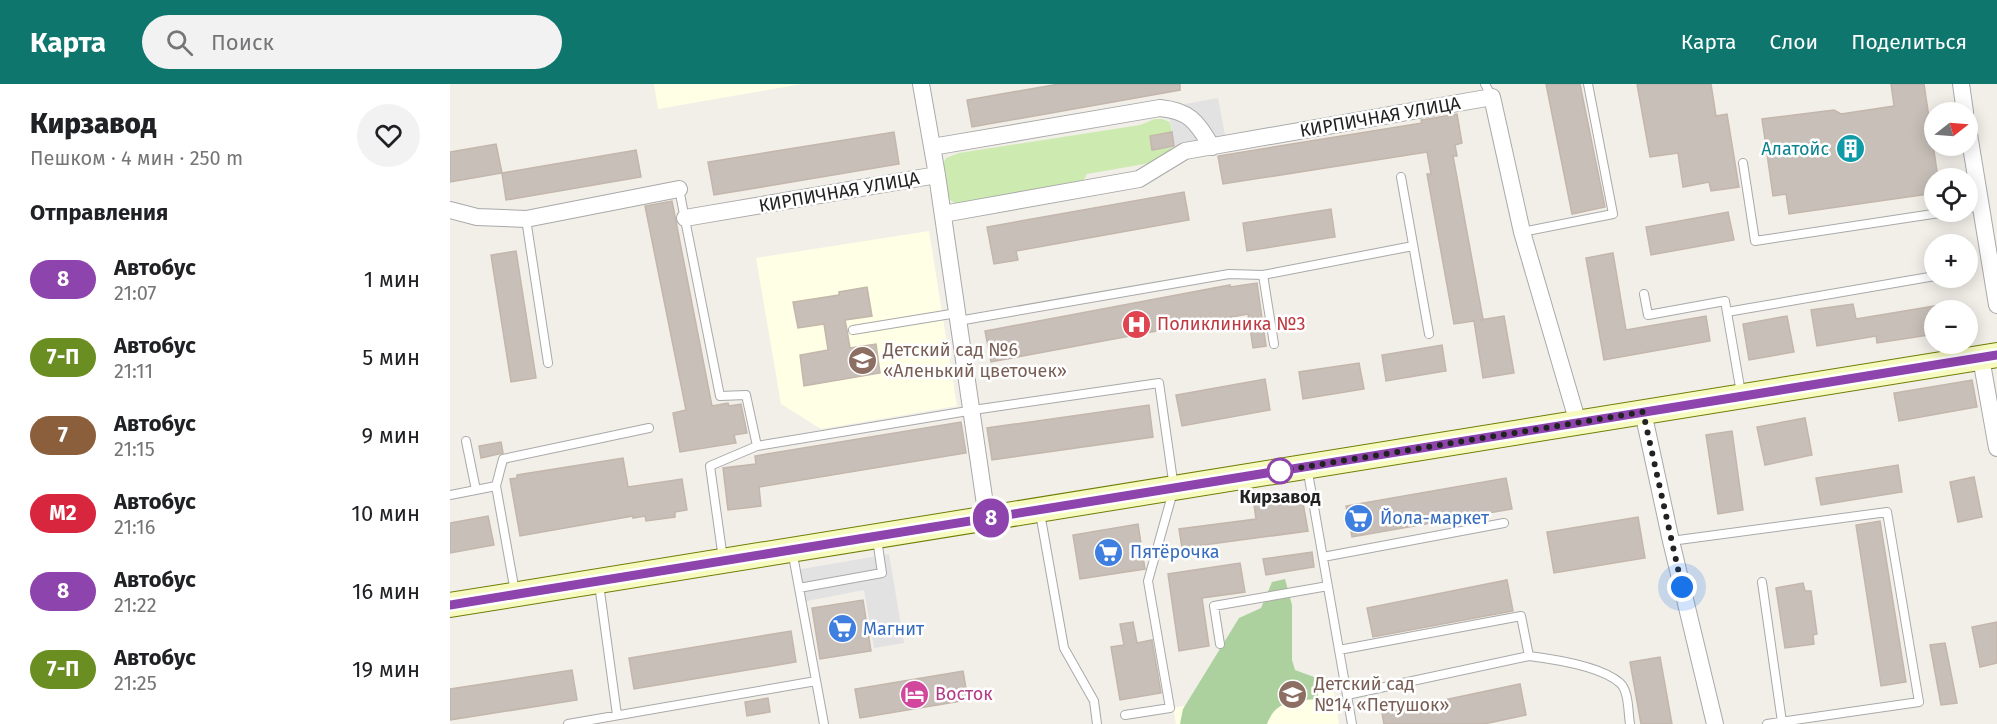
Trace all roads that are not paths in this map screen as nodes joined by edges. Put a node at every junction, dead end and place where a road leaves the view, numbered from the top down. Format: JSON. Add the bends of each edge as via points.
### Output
{"nodes":[{"id":1,"x":921,"y":84,"type":"edge"},
{"id":2,"x":1588,"y":84,"type":"edge"},
{"id":3,"x":1961,"y":84,"type":"edge"},
{"id":4,"x":1488,"y":91,"type":"edge"},
{"id":5,"x":1964,"y":102,"type":"edge"},
{"id":6,"x":932,"y":147,"type":"junction"},
{"id":7,"x":1212,"y":147,"type":"junction"},
{"id":8,"x":1743,"y":163,"type":"dead end"},
{"id":9,"x":937,"y":175,"type":"junction"},
{"id":10,"x":1401,"y":177,"type":"dead end"},
{"id":11,"x":679,"y":189,"type":"joint"},
{"id":12,"x":450,"y":210,"type":"edge"},
{"id":13,"x":943,"y":214,"type":"junction"},
{"id":14,"x":1924,"y":215,"type":"edge"},
{"id":15,"x":685,"y":218,"type":"junction"},
{"id":16,"x":526,"y":219,"type":"junction"},
{"id":17,"x":1978,"y":222,"type":"edge"},
{"id":18,"x":1522,"y":232,"type":"junction"},
{"id":19,"x":1413,"y":246,"type":"junction"},
{"id":20,"x":1263,"y":275,"type":"junction"},
{"id":21,"x":1924,"y":278,"type":"edge"},
{"id":22,"x":1644,"y":294,"type":"dead end"},
{"id":23,"x":1997,"y":305,"type":"edge"},
{"id":24,"x":1727,"y":312,"type":"junction"},
{"id":25,"x":958,"y":317,"type":"junction"},
{"id":26,"x":853,"y":330,"type":"dead end"},
{"id":27,"x":1429,"y":334,"type":"dead end"},
{"id":28,"x":1274,"y":344,"type":"dead end"},
{"id":29,"x":1989,"y":356,"type":"edge"},
{"id":30,"x":548,"y":363,"type":"dead end"},
{"id":31,"x":1742,"y":396,"type":"junction"},
{"id":32,"x":971,"y":410,"type":"junction"},
{"id":33,"x":1643,"y":412,"type":"junction"},
{"id":34,"x":1578,"y":423,"type":"junction"},
{"id":35,"x":649,"y":428,"type":"dead end"},
{"id":36,"x":466,"y":441,"type":"dead end"},
{"id":37,"x":757,"y":446,"type":"junction"},
{"id":38,"x":1997,"y":448,"type":"edge"},
{"id":39,"x":1307,"y":467,"type":"junction"},
{"id":40,"x":496,"y":486,"type":"junction"},
{"id":41,"x":1174,"y":488,"type":"junction"},
{"id":42,"x":476,"y":490,"type":"junction"},
{"id":43,"x":450,"y":495,"type":"edge"},
{"id":44,"x":1040,"y":510,"type":"junction"},
{"id":45,"x":987,"y":518,"type":"junction"},
{"id":46,"x":1504,"y":523,"type":"dead end"},
{"id":47,"x":876,"y":536,"type":"junction"},
{"id":48,"x":1671,"y":541,"type":"junction"},
{"id":49,"x":792,"y":550,"type":"junction"},
{"id":50,"x":1323,"y":557,"type":"junction"},
{"id":51,"x":723,"y":561,"type":"junction"},
{"id":52,"x":598,"y":581,"type":"junction"},
{"id":53,"x":1762,"y":582,"type":"dead end"},
{"id":54,"x":1328,"y":586,"type":"junction"},
{"id":55,"x":799,"y":588,"type":"junction"},
{"id":56,"x":515,"y":594,"type":"junction"},
{"id":57,"x":450,"y":605,"type":"edge"},
{"id":58,"x":1220,"y":644,"type":"dead end"},
{"id":59,"x":1339,"y":650,"type":"junction"},
{"id":60,"x":1529,"y":656,"type":"junction"},
{"id":61,"x":816,"y":681,"type":"junction"},
{"id":62,"x":1347,"y":695,"type":"junction"},
{"id":63,"x":617,"y":715,"type":"junction"},
{"id":64,"x":1125,"y":715,"type":"dead end"},
{"id":65,"x":1782,"y":722,"type":"junction"},
{"id":66,"x":568,"y":724,"type":"edge"},
{"id":67,"x":824,"y":724,"type":"edge"},
{"id":68,"x":1097,"y":724,"type":"edge"},
{"id":69,"x":1352,"y":724,"type":"edge"},
{"id":70,"x":1629,"y":724,"type":"edge"},
{"id":71,"x":1715,"y":724,"type":"edge"},
{"id":72,"x":1767,"y":724,"type":"edge"}],
"edges":[{"from":1,"to":6,"type":"street","name":"КИРПИЧНАЯ УЛИЦА"},
{"from":2,"to":18,"type":"lane","via":[[1613,214]]},
{"from":3,"to":5,"type":"street"},
{"from":4,"to":7,"type":"street","name":"КИРПИЧНАЯ УЛИЦА"},
{"from":4,"to":18,"type":"street","name":"КИРПИЧНАЯ УЛИЦА"},
{"from":6,"to":7,"type":"street","via":[[1160,108],[1173,109],[1196,121]]},
{"from":6,"to":9,"type":"street","name":"КИРПИЧНАЯ УЛИЦА"},
{"from":7,"to":13,"type":"street","name":"КИРПИЧНАЯ УЛИЦА","via":[[1185,151],[1139,179]]},
{"from":8,"to":14,"type":"lane","via":[[1755,241]]},
{"from":9,"to":13,"type":"street"},
{"from":9,"to":15,"type":"street","name":"КИРПИЧНАЯ УЛИЦА"},
{"from":10,"to":19,"type":"lane"},
{"from":11,"to":15,"type":"lane"},
{"from":11,"to":16,"type":"street"},
{"from":12,"to":16,"type":"street","via":[[477,217]]},
{"from":13,"to":25,"type":"street"},
{"from":15,"to":37,"type":"lane","via":[[720,396],[746,395]]},
{"from":16,"to":30,"type":"lane"},
{"from":17,"to":23,"type":"street"},
{"from":18,"to":34,"type":"street","name":"КИРПИЧНАЯ УЛИЦА"},
{"from":19,"to":20,"type":"lane"},
{"from":19,"to":27,"type":"lane"},
{"from":20,"to":25,"type":"lane","via":[[1229,274]]},
{"from":20,"to":28,"type":"lane"},
{"from":21,"to":24,"type":"lane"},
{"from":22,"to":24,"type":"lane","via":[[1648,315],[1725,301]]},
{"from":24,"to":31,"type":"lane"},
{"from":25,"to":26,"type":"lane"},
{"from":25,"to":32,"type":"street"},
{"from":29,"to":31,"type":"street"},
{"from":29,"to":38,"type":"street"},
{"from":31,"to":33,"type":"street"},
{"from":32,"to":37,"type":"lane"},
{"from":32,"to":41,"type":"lane","via":[[1159,383]]},
{"from":32,"to":45,"type":"street"},
{"from":33,"to":34,"type":"street"},
{"from":33,"to":48,"type":"street"},
{"from":34,"to":39,"type":"street"},
{"from":35,"to":40,"type":"lane","via":[[503,459]]},
{"from":36,"to":42,"type":"lane"},
{"from":37,"to":51,"type":"lane","via":[[710,466]]},
{"from":39,"to":41,"type":"street"},
{"from":39,"to":50,"type":"lane"},
{"from":40,"to":42,"type":"lane"},
{"from":40,"to":56,"type":"lane"},
{"from":41,"to":44,"type":"street"},
{"from":41,"to":64,"type":"lane","via":[[1148,581],[1170,708]]},
{"from":42,"to":43,"type":"lane"},
{"from":44,"to":45,"type":"street"},
{"from":44,"to":68,"type":"lane","via":[[1064,648],[1094,701]]},
{"from":45,"to":47,"type":"street"},
{"from":46,"to":50,"type":"lane"},
{"from":47,"to":49,"type":"street"},
{"from":47,"to":55,"type":"lane","via":[[882,573]]},
{"from":48,"to":65,"type":"lane","via":[[1887,512],[1919,702]]},
{"from":48,"to":71,"type":"street"},
{"from":49,"to":51,"type":"street"},
{"from":49,"to":55,"type":"lane"},
{"from":50,"to":54,"type":"lane"},
{"from":51,"to":52,"type":"street"},
{"from":52,"to":56,"type":"street"},
{"from":52,"to":63,"type":"lane"},
{"from":53,"to":65,"type":"lane"},
{"from":54,"to":58,"type":"lane","via":[[1215,606]]},
{"from":54,"to":59,"type":"lane"},
{"from":55,"to":61,"type":"lane"},
{"from":56,"to":57,"type":"street"},
{"from":59,"to":60,"type":"lane","via":[[1521,616]]},
{"from":59,"to":62,"type":"lane"},
{"from":60,"to":62,"type":"lane"},
{"from":60,"to":70,"type":"lane","via":[[1557,659],[1620,683]]},
{"from":61,"to":63,"type":"lane"},
{"from":61,"to":67,"type":"lane"},
{"from":62,"to":69,"type":"lane"},
{"from":63,"to":66,"type":"lane"},
{"from":65,"to":72,"type":"lane"}]}
